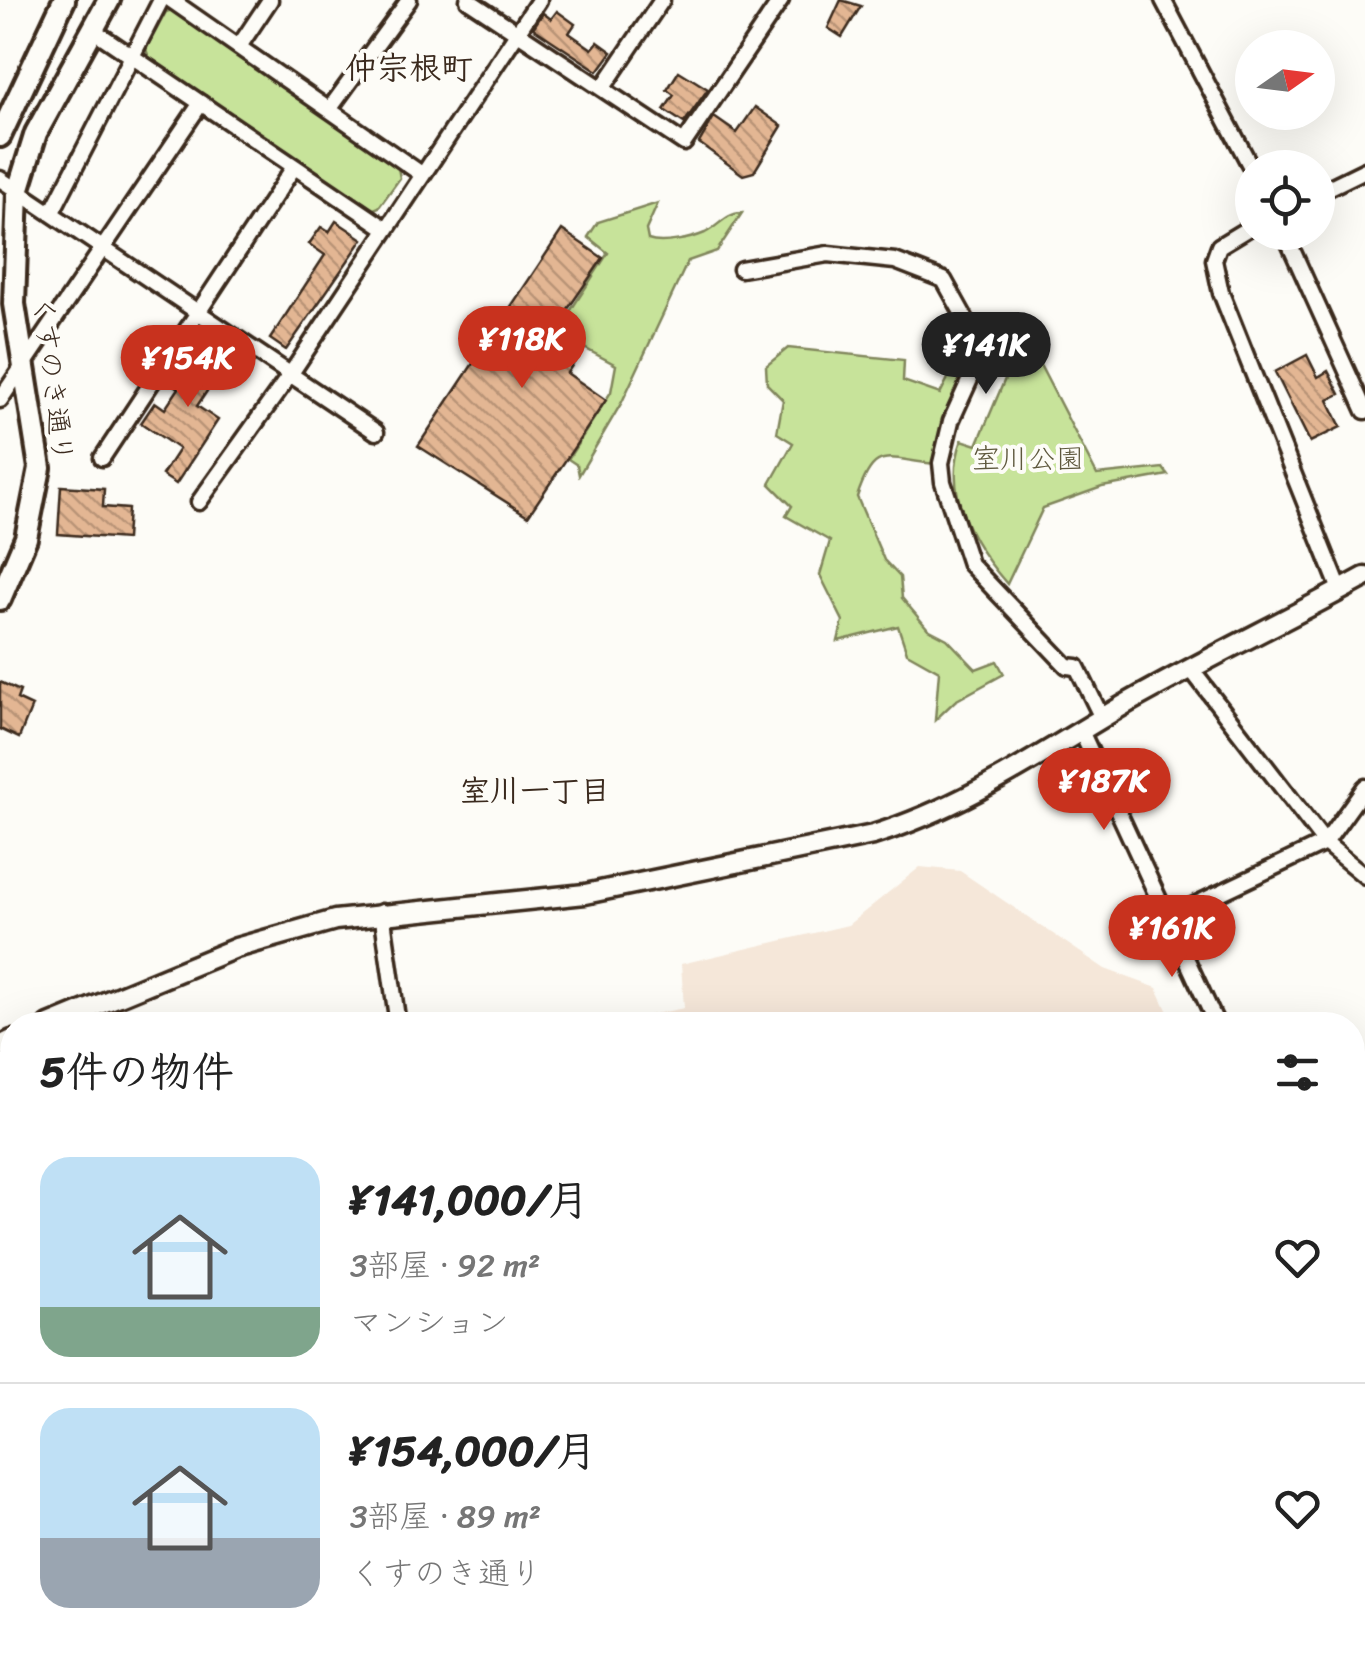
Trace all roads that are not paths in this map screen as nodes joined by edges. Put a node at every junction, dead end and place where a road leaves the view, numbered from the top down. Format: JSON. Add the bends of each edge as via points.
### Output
{"nodes":[{"id":1,"x":64,"y":0,"type":"edge"},
{"id":2,"x":109,"y":0,"type":"edge"},
{"id":3,"x":161,"y":0,"type":"edge"},
{"id":4,"x":171,"y":0,"type":"edge"},
{"id":5,"x":270,"y":0,"type":"edge"},
{"id":6,"x":409,"y":0,"type":"edge"},
{"id":7,"x":539,"y":0,"type":"edge"},
{"id":8,"x":662,"y":0,"type":"edge"},
{"id":9,"x":781,"y":0,"type":"edge"},
{"id":10,"x":1163,"y":0,"type":"edge"},
{"id":11,"x":471,"y":1,"type":"edge"},
{"id":12,"x":94,"y":30,"type":"junction"},
{"id":13,"x":518,"y":31,"type":"junction"},
{"id":14,"x":240,"y":45,"type":"junction"},
{"id":15,"x":132,"y":57,"type":"junction"},
{"id":16,"x":604,"y":86,"type":"junction"},
{"id":17,"x":202,"y":103,"type":"junction"},
{"id":18,"x":331,"y":107,"type":"junction"},
{"id":19,"x":0,"y":136,"type":"edge"},
{"id":20,"x":1242,"y":150,"type":"edge"},
{"id":21,"x":294,"y":167,"type":"junction"},
{"id":22,"x":1365,"y":170,"type":"edge"},
{"id":23,"x":420,"y":173,"type":"junction"},
{"id":24,"x":9,"y":185,"type":"edge"},
{"id":25,"x":1335,"y":185,"type":"edge"},
{"id":26,"x":52,"y":212,"type":"junction"},
{"id":27,"x":385,"y":228,"type":"junction"},
{"id":28,"x":1235,"y":236,"type":"edge"},
{"id":29,"x":103,"y":247,"type":"junction"},
{"id":30,"x":1292,"y":250,"type":"edge"},
{"id":31,"x":742,"y":269,"type":"dead end"},
{"id":32,"x":199,"y":310,"type":"junction"},
{"id":33,"x":24,"y":364,"type":"junction"},
{"id":34,"x":292,"y":372,"type":"junction"},
{"id":35,"x":0,"y":400,"type":"edge"},
{"id":36,"x":1365,"y":411,"type":"edge"},
{"id":37,"x":376,"y":432,"type":"dead end"},
{"id":38,"x":102,"y":458,"type":"dead end"},
{"id":39,"x":199,"y":502,"type":"dead end"},
{"id":40,"x":1365,"y":576,"type":"edge"},
{"id":41,"x":1340,"y":590,"type":"junction"},
{"id":42,"x":0,"y":599,"type":"edge"},
{"id":43,"x":1190,"y":668,"type":"junction"},
{"id":44,"x":1102,"y":718,"type":"junction"},
{"id":45,"x":1081,"y":731,"type":"junction"},
{"id":46,"x":1365,"y":787,"type":"edge"},
{"id":47,"x":1325,"y":843,"type":"junction"},
{"id":48,"x":1365,"y":876,"type":"edge"},
{"id":49,"x":382,"y":912,"type":"junction"},
{"id":50,"x":1168,"y":918,"type":"junction"},
{"id":51,"x":81,"y":1012,"type":"edge"},
{"id":52,"x":396,"y":1012,"type":"edge"},
{"id":53,"x":1211,"y":1012,"type":"edge"}],
"edges":[{"from":1,"to":19,"type":"main road"},
{"from":2,"to":12,"type":"main road","name":"くすのき通り"},
{"from":3,"to":15,"type":"street"},
{"from":4,"to":14,"type":"street"},
{"from":5,"to":14,"type":"street"},
{"from":6,"to":18,"type":"street"},
{"from":7,"to":13,"type":"street"},
{"from":8,"to":16,"type":"street"},
{"from":9,"to":16,"type":"street","via":[[684,143]]},
{"from":10,"to":20,"type":"street"},
{"from":11,"to":13,"type":"street"},
{"from":12,"to":15,"type":"street"},
{"from":12,"to":24,"type":"main road","name":"くすのき通り"},
{"from":13,"to":16,"type":"street"},
{"from":13,"to":23,"type":"street"},
{"from":14,"to":18,"type":"street"},
{"from":15,"to":17,"type":"street"},
{"from":15,"to":26,"type":"street"},
{"from":17,"to":21,"type":"street"},
{"from":17,"to":29,"type":"street"},
{"from":18,"to":23,"type":"street"},
{"from":21,"to":27,"type":"street"},
{"from":21,"to":32,"type":"street"},
{"from":22,"to":25,"type":"street"},
{"from":23,"to":27,"type":"street"},
{"from":24,"to":26,"type":"street"},
{"from":24,"to":33,"type":"main road","name":"くすのき通り"},
{"from":26,"to":29,"type":"street"},
{"from":27,"to":34,"type":"street"},
{"from":28,"to":41,"type":"street","via":[[1219,246],[1214,260],[1221,293]]},
{"from":29,"to":32,"type":"street"},
{"from":29,"to":33,"type":"street"},
{"from":30,"to":36,"type":"street"},
{"from":31,"to":44,"type":"street","via":[[828,254],[895,261],[944,280],[969,325],[976,366],[950,421],[941,463],[970,564],[1068,666],[1077,667]]},
{"from":32,"to":34,"type":"street"},
{"from":32,"to":38,"type":"street"},
{"from":33,"to":35,"type":"street"},
{"from":33,"to":42,"type":"main road","name":"くすのき通り","via":[[40,468],[26,538]]},
{"from":34,"to":37,"type":"street"},
{"from":34,"to":39,"type":"street"},
{"from":40,"to":41,"type":"street"},
{"from":41,"to":43,"type":"street"},
{"from":43,"to":44,"type":"street"},
{"from":43,"to":47,"type":"street"},
{"from":44,"to":45,"type":"street"},
{"from":45,"to":49,"type":"street","via":[[958,802],[872,835],[585,894]]},
{"from":45,"to":50,"type":"street"},
{"from":46,"to":47,"type":"street"},
{"from":47,"to":48,"type":"street"},
{"from":47,"to":50,"type":"street"},
{"from":49,"to":51,"type":"street","via":[[236,948]]},
{"from":49,"to":52,"type":"street"},
{"from":50,"to":53,"type":"street"}]}
